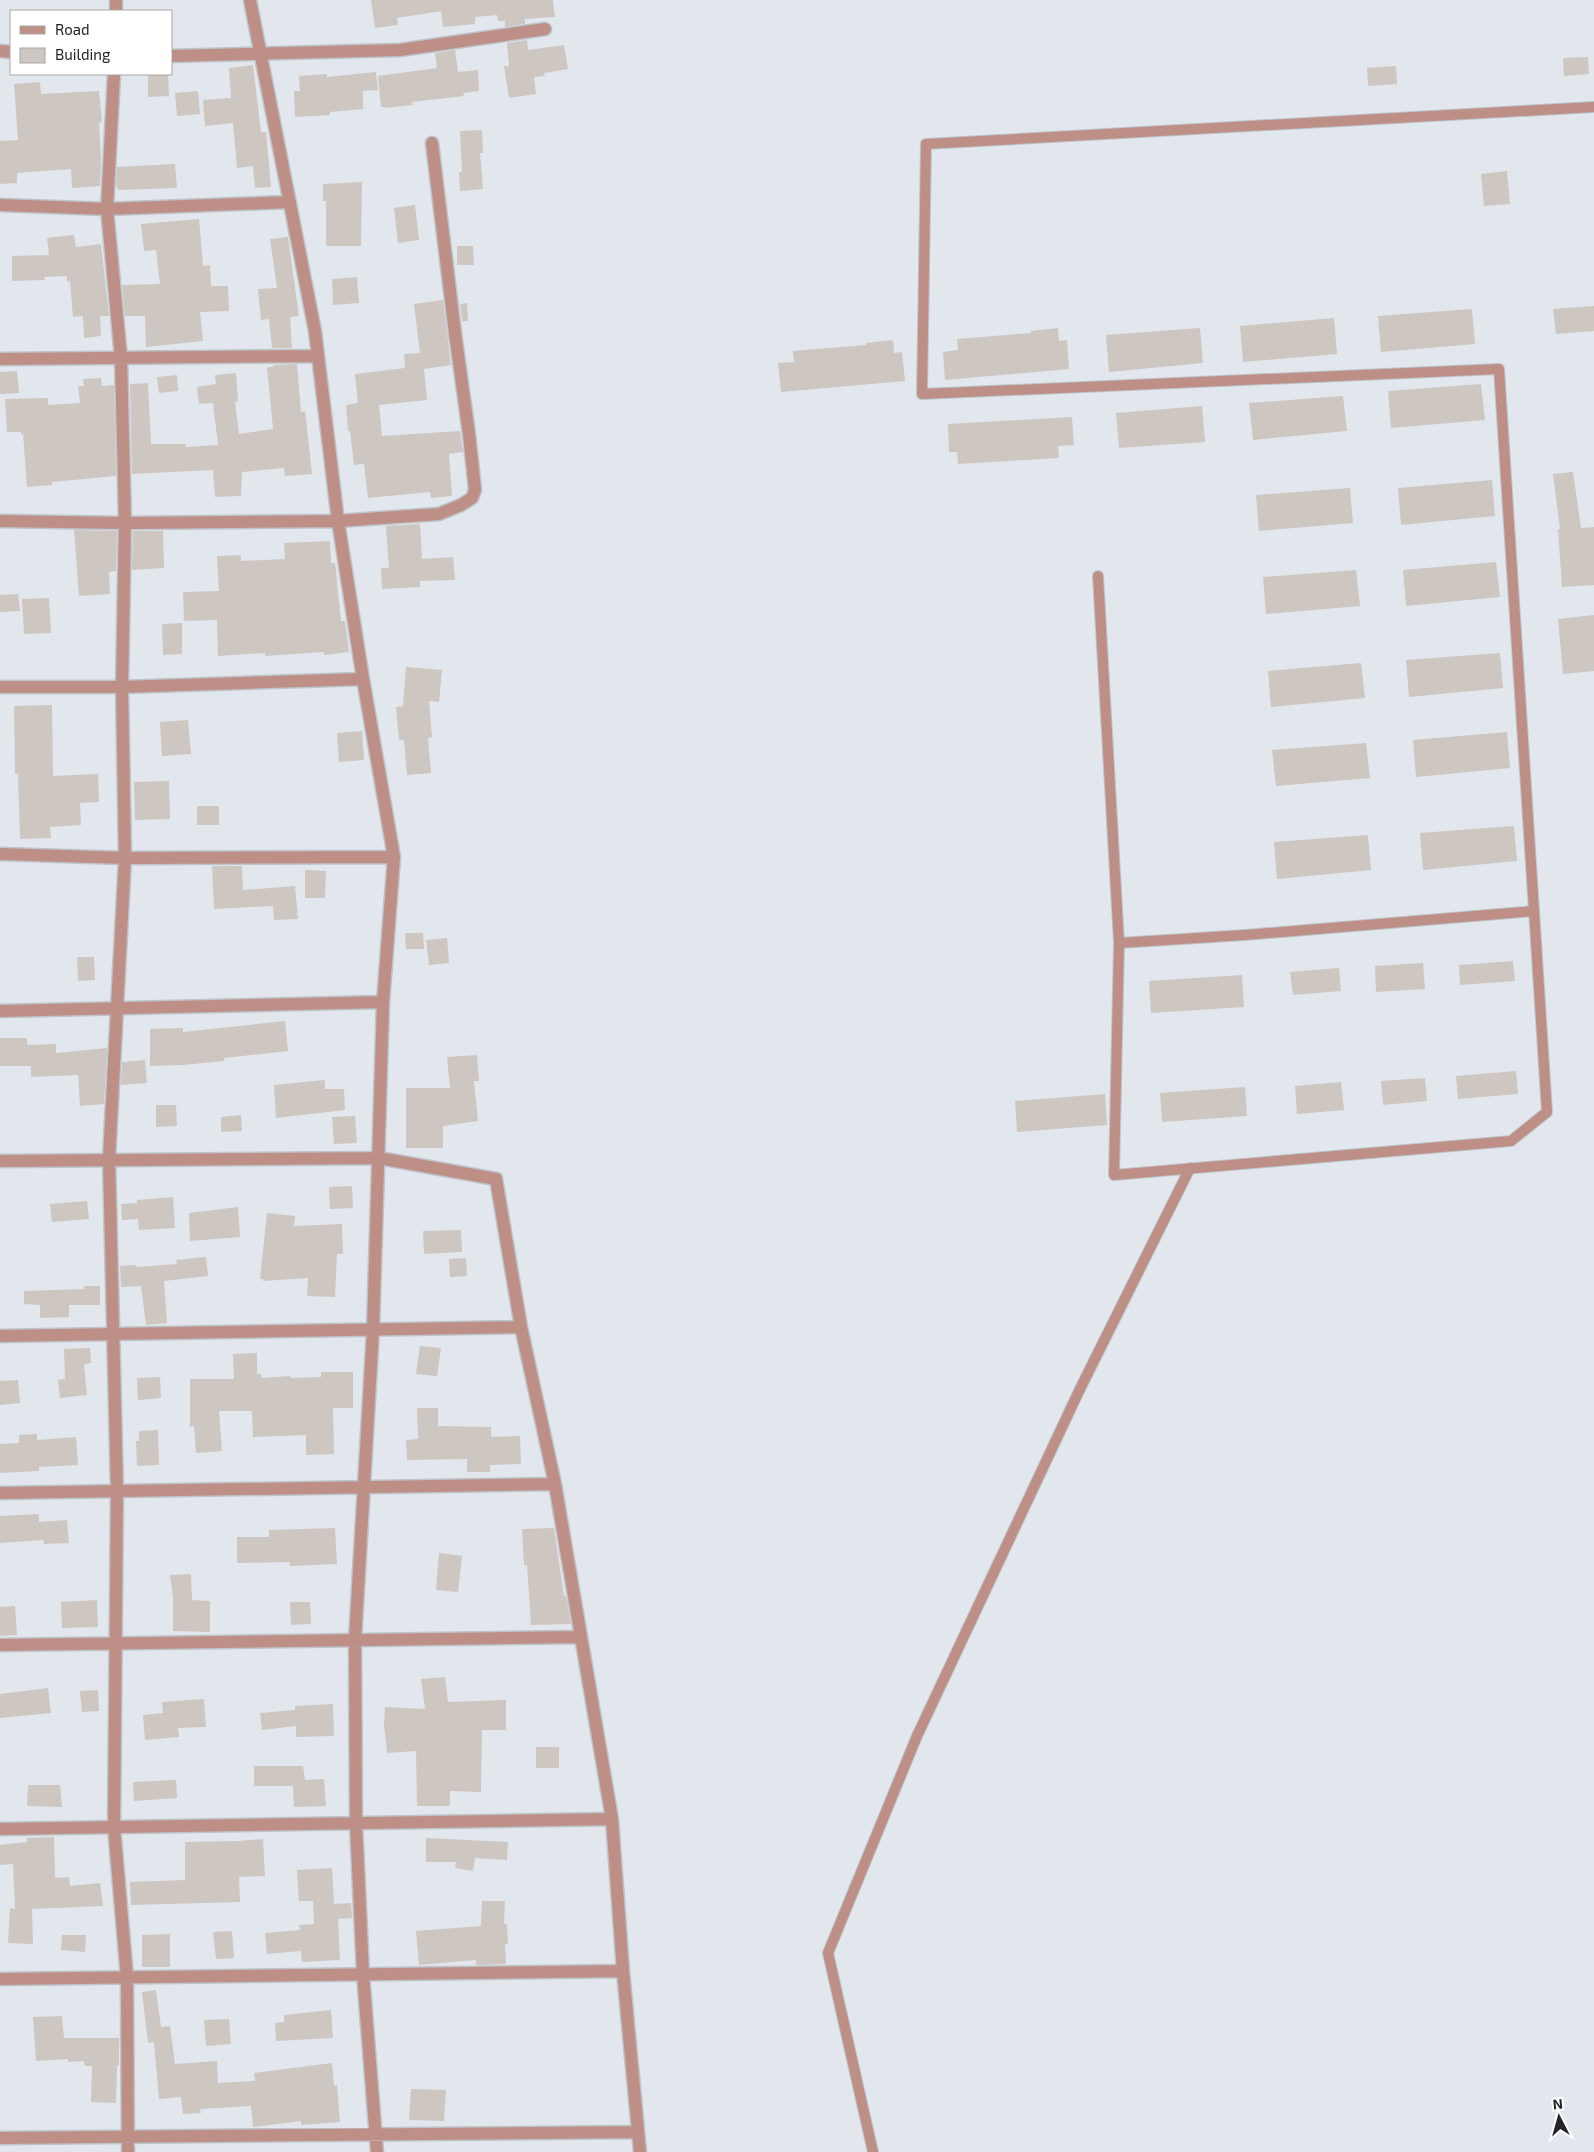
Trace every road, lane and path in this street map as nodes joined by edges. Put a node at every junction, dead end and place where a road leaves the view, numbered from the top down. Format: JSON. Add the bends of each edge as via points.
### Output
{"nodes":[{"id":1,"x":250,"y":0,"type":"edge"},
{"id":2,"x":545,"y":29,"type":"dead end"},
{"id":3,"x":172,"y":56,"type":"edge"},
{"id":4,"x":261,"y":56,"type":"junction"},
{"id":5,"x":114,"y":75,"type":"edge"},
{"id":6,"x":1594,"y":107,"type":"edge"},
{"id":7,"x":432,"y":143,"type":"dead end"},
{"id":8,"x":290,"y":202,"type":"junction"},
{"id":9,"x":0,"y":205,"type":"edge"},
{"id":10,"x":107,"y":209,"type":"junction"},
{"id":11,"x":318,"y":356,"type":"junction"},
{"id":12,"x":121,"y":358,"type":"junction"},
{"id":13,"x":0,"y":359,"type":"edge"},
{"id":14,"x":0,"y":521,"type":"edge"},
{"id":15,"x":338,"y":521,"type":"junction"},
{"id":16,"x":125,"y":523,"type":"junction"},
{"id":17,"x":1098,"y":576,"type":"dead end"},
{"id":18,"x":363,"y":679,"type":"junction"},
{"id":19,"x":0,"y":687,"type":"edge"},
{"id":20,"x":122,"y":688,"type":"junction"},
{"id":21,"x":0,"y":854,"type":"edge"},
{"id":22,"x":394,"y":857,"type":"junction"},
{"id":23,"x":125,"y":858,"type":"junction"},
{"id":24,"x":1534,"y":911,"type":"junction"},
{"id":25,"x":1119,"y":943,"type":"junction"},
{"id":26,"x":383,"y":1002,"type":"junction"},
{"id":27,"x":117,"y":1010,"type":"junction"},
{"id":28,"x":0,"y":1011,"type":"edge"},
{"id":29,"x":379,"y":1158,"type":"junction"},
{"id":30,"x":110,"y":1159,"type":"junction"},
{"id":31,"x":0,"y":1161,"type":"edge"},
{"id":32,"x":1190,"y":1168,"type":"junction"},
{"id":33,"x":521,"y":1327,"type":"junction"},
{"id":34,"x":373,"y":1330,"type":"junction"},
{"id":35,"x":113,"y":1334,"type":"junction"},
{"id":36,"x":0,"y":1336,"type":"edge"},
{"id":37,"x":555,"y":1484,"type":"junction"},
{"id":38,"x":364,"y":1487,"type":"junction"},
{"id":39,"x":117,"y":1491,"type":"junction"},
{"id":40,"x":0,"y":1493,"type":"edge"},
{"id":41,"x":580,"y":1637,"type":"junction"},
{"id":42,"x":355,"y":1640,"type":"junction"},
{"id":43,"x":117,"y":1643,"type":"junction"},
{"id":44,"x":0,"y":1645,"type":"edge"},
{"id":45,"x":612,"y":1819,"type":"junction"},
{"id":46,"x":356,"y":1823,"type":"junction"},
{"id":47,"x":114,"y":1827,"type":"junction"},
{"id":48,"x":0,"y":1828,"type":"edge"},
{"id":49,"x":623,"y":1971,"type":"junction"},
{"id":50,"x":363,"y":1974,"type":"junction"},
{"id":51,"x":127,"y":1977,"type":"junction"},
{"id":52,"x":0,"y":1979,"type":"edge"},
{"id":53,"x":638,"y":2132,"type":"junction"},
{"id":54,"x":376,"y":2134,"type":"junction"},
{"id":55,"x":129,"y":2137,"type":"junction"},
{"id":56,"x":0,"y":2138,"type":"edge"},
{"id":57,"x":128,"y":2152,"type":"edge"},
{"id":58,"x":377,"y":2152,"type":"edge"},
{"id":59,"x":640,"y":2152,"type":"edge"},
{"id":60,"x":874,"y":2152,"type":"edge"}],
"edges":[{"from":1,"to":4,"type":"street"},
{"from":2,"to":4,"type":"street","via":[[400,50]]},
{"from":3,"to":4,"type":"street"},
{"from":4,"to":8,"type":"street"},
{"from":5,"to":10,"type":"street"},
{"from":6,"to":24,"type":"lane","via":[[926,144],[922,394],[1499,368]]},
{"from":7,"to":15,"type":"street","via":[[475,490],[472,498],[439,514]]},
{"from":8,"to":10,"type":"street"},
{"from":8,"to":11,"type":"street"},
{"from":9,"to":10,"type":"street"},
{"from":10,"to":12,"type":"street"},
{"from":11,"to":12,"type":"street"},
{"from":11,"to":15,"type":"street"},
{"from":12,"to":13,"type":"street"},
{"from":12,"to":16,"type":"street"},
{"from":14,"to":16,"type":"street"},
{"from":15,"to":16,"type":"street"},
{"from":15,"to":18,"type":"street"},
{"from":16,"to":20,"type":"street"},
{"from":17,"to":25,"type":"lane"},
{"from":18,"to":20,"type":"street"},
{"from":18,"to":22,"type":"street"},
{"from":19,"to":20,"type":"street"},
{"from":20,"to":23,"type":"street"},
{"from":21,"to":23,"type":"street"},
{"from":22,"to":23,"type":"street"},
{"from":22,"to":26,"type":"street"},
{"from":23,"to":27,"type":"street"},
{"from":24,"to":25,"type":"lane"},
{"from":24,"to":32,"type":"lane","via":[[1547,1112],[1511,1141]]},
{"from":25,"to":32,"type":"lane","via":[[1114,1174]]},
{"from":26,"to":27,"type":"street"},
{"from":26,"to":29,"type":"street"},
{"from":27,"to":28,"type":"street"},
{"from":27,"to":30,"type":"street"},
{"from":29,"to":30,"type":"street"},
{"from":29,"to":33,"type":"street","via":[[496,1179]]},
{"from":29,"to":34,"type":"street"},
{"from":30,"to":31,"type":"street"},
{"from":30,"to":35,"type":"street"},
{"from":32,"to":60,"type":"lane","via":[[1079,1391],[917,1736],[828,1953]]},
{"from":33,"to":34,"type":"street"},
{"from":33,"to":37,"type":"street"},
{"from":34,"to":35,"type":"street"},
{"from":34,"to":38,"type":"street"},
{"from":35,"to":36,"type":"street"},
{"from":35,"to":39,"type":"street"},
{"from":37,"to":38,"type":"street"},
{"from":37,"to":41,"type":"street"},
{"from":38,"to":39,"type":"street"},
{"from":38,"to":42,"type":"street"},
{"from":39,"to":40,"type":"street"},
{"from":39,"to":43,"type":"street"},
{"from":41,"to":42,"type":"street"},
{"from":41,"to":45,"type":"street"},
{"from":42,"to":43,"type":"street"},
{"from":42,"to":46,"type":"street"},
{"from":43,"to":44,"type":"street"},
{"from":43,"to":47,"type":"street"},
{"from":45,"to":46,"type":"street"},
{"from":45,"to":49,"type":"street"},
{"from":46,"to":47,"type":"street"},
{"from":46,"to":50,"type":"street"},
{"from":47,"to":48,"type":"street"},
{"from":47,"to":51,"type":"street"},
{"from":49,"to":50,"type":"street"},
{"from":49,"to":53,"type":"street"},
{"from":50,"to":51,"type":"street"},
{"from":50,"to":54,"type":"street"},
{"from":51,"to":52,"type":"street"},
{"from":51,"to":55,"type":"street"},
{"from":53,"to":54,"type":"street"},
{"from":53,"to":59,"type":"street"},
{"from":54,"to":55,"type":"street"},
{"from":54,"to":58,"type":"street"},
{"from":55,"to":56,"type":"street"},
{"from":55,"to":57,"type":"street"}]}
